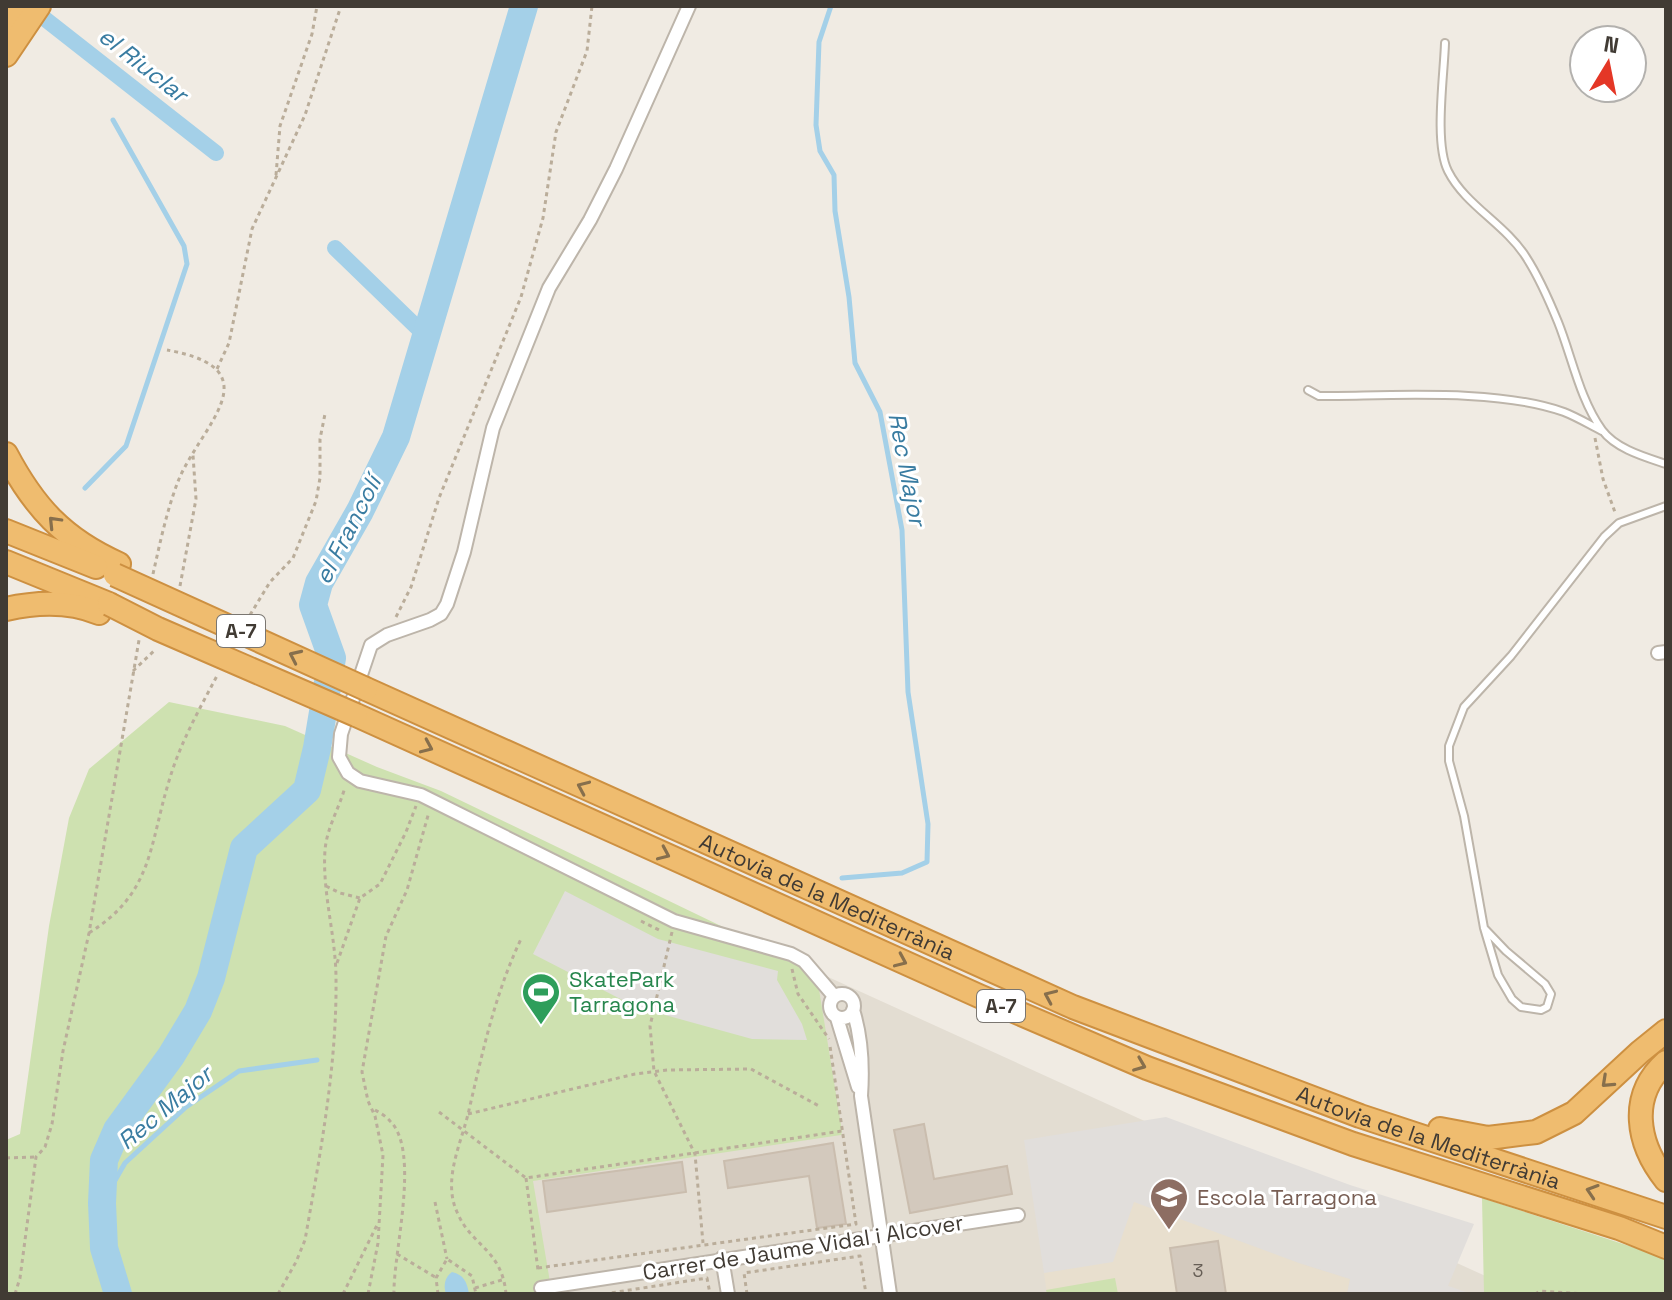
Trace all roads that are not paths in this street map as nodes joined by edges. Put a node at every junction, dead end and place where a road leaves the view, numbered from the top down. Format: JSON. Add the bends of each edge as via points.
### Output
{"nodes":[{"id":1,"x":19,"y":6,"type":"edge"},
{"id":2,"x":39,"y":6,"type":"edge"},
{"id":3,"x":689,"y":6,"type":"edge"},
{"id":4,"x":6,"y":24,"type":"edge"},
{"id":5,"x":1445,"y":43,"type":"dead end"},
{"id":6,"x":6,"y":55,"type":"edge"},
{"id":7,"x":1308,"y":390,"type":"dead end"},
{"id":8,"x":1602,"y":431,"type":"junction"},
{"id":9,"x":6,"y":454,"type":"edge"},
{"id":10,"x":1666,"y":464,"type":"edge"},
{"id":11,"x":1666,"y":506,"type":"edge"},
{"id":12,"x":6,"y":531,"type":"edge"},
{"id":13,"x":6,"y":562,"type":"edge"},
{"id":14,"x":117,"y":570,"type":"junction"},
{"id":15,"x":6,"y":609,"type":"edge"},
{"id":16,"x":107,"y":610,"type":"junction"},
{"id":17,"x":1484,"y":928,"type":"junction"},
{"id":18,"x":834,"y":996,"type":"junction"},
{"id":19,"x":853,"y":1010,"type":"junction"},
{"id":20,"x":837,"y":1018,"type":"junction"},
{"id":21,"x":1666,"y":1031,"type":"edge"},
{"id":22,"x":1666,"y":1062,"type":"edge"},
{"id":23,"x":1254,"y":1075,"type":"junction"},
{"id":24,"x":861,"y":1096,"type":"junction"},
{"id":25,"x":1666,"y":1180,"type":"edge"},
{"id":26,"x":1018,"y":1215,"type":"dead end"},
{"id":27,"x":1666,"y":1217,"type":"edge"},
{"id":28,"x":882,"y":1235,"type":"junction"},
{"id":29,"x":1666,"y":1247,"type":"edge"},
{"id":30,"x":722,"y":1258,"type":"junction"},
{"id":31,"x":541,"y":1288,"type":"road end"},
{"id":32,"x":728,"y":1294,"type":"edge"},
{"id":33,"x":890,"y":1294,"type":"edge"}],
"edges":[{"from":1,"to":4,"type":"highway"},
{"from":2,"to":6,"type":"highway"},
{"from":3,"to":18,"type":"street","via":[[616,169],[549,288],[493,428],[447,604],[430,620],[378,638],[366,654],[339,757],[360,781],[421,795],[673,927],[791,954],[804,961]]},
{"from":5,"to":8,"type":"lane","via":[[1441,145],[1447,170],[1525,255]]},
{"from":7,"to":8,"type":"lane","via":[[1319,396],[1515,401],[1564,413]]},
{"from":8,"to":10,"type":"lane","via":[[1621,446]]},
{"from":14,"to":9,"type":"highway","one_way":true,"via":[[61,529],[30,494]]},
{"from":11,"to":17,"type":"lane","via":[[1619,523],[1604,537],[1464,707],[1455,727],[1449,761]]},
{"from":12,"to":14,"type":"highway","name":"Autovia de la Mediterrània","number":"A-7"},
{"from":13,"to":16,"type":"highway","name":"Autovia de la Mediterrània","number":"A-7"},
{"from":23,"to":14,"type":"highway","name":"Autovia de la Mediterrània","number":"A-7","one_way":true,"bridge":true,"via":[[1073,1007],[366,689]]},
{"from":15,"to":16,"type":"highway","via":[[57,604]]},
{"from":16,"to":29,"type":"highway","name":"Autovia de la Mediterrània","number":"A-7","one_way":true,"bridge":true,"via":[[356,715],[1147,1068],[1353,1144]]},
{"from":17,"to":17,"type":"lane","via":[[1505,991],[1521,1007],[1547,1007],[1551,994],[1545,984]]},
{"from":18,"to":19,"type":"street","via":[[846,994]]},
{"from":18,"to":20,"type":"street","via":[[829,1008]]},
{"from":19,"to":20,"type":"street","via":[[850,1016]]},
{"from":19,"to":24,"type":"street","via":[[860,1041]]},
{"from":20,"to":24,"type":"street"},
{"from":21,"to":23,"type":"highway","one_way":true,"via":[[1574,1113],[1536,1132],[1488,1138]]},
{"from":22,"to":25,"type":"highway","via":[[1650,1080],[1640,1121],[1648,1156]]},
{"from":27,"to":23,"type":"highway","name":"Autovia de la Mediterrània","number":"A-7","one_way":true,"via":[[1360,1116]]},
{"from":24,"to":28,"type":"street"},
{"from":26,"to":28,"type":"street","name":"Carrer de Jaume Vidal i Alcover"},
{"from":28,"to":30,"type":"street","name":"Carrer de Jaume Vidal i Alcover"},
{"from":28,"to":33,"type":"street"},
{"from":30,"to":31,"type":"street","name":"Carrer de Jaume Vidal i Alcover"},
{"from":30,"to":32,"type":"street"}]}
